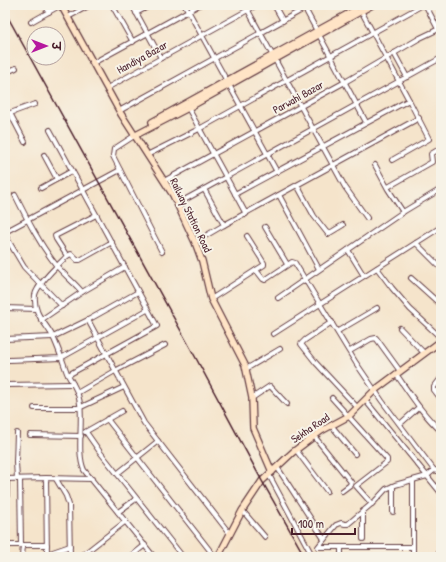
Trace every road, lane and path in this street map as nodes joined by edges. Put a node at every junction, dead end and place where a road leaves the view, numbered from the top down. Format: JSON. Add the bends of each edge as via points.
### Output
{"nodes":[{"id":1,"x":45,"y":5,"type":"edge"},
{"id":2,"x":61,"y":5,"type":"edge"},
{"id":3,"x":90,"y":5,"type":"edge"},
{"id":4,"x":112,"y":5,"type":"edge"},
{"id":5,"x":132,"y":5,"type":"edge"},
{"id":6,"x":151,"y":5,"type":"edge"},
{"id":7,"x":185,"y":5,"type":"edge"},
{"id":8,"x":199,"y":5,"type":"edge"},
{"id":9,"x":245,"y":5,"type":"edge"},
{"id":10,"x":257,"y":5,"type":"edge"},
{"id":11,"x":274,"y":5,"type":"edge"},
{"id":12,"x":311,"y":5,"type":"edge"},
{"id":13,"x":372,"y":5,"type":"edge"},
{"id":14,"x":304,"y":7,"type":"edge"},
{"id":15,"x":360,"y":7,"type":"edge"},
{"id":16,"x":248,"y":10,"type":"junction"},
{"id":17,"x":188,"y":11,"type":"junction"},
{"id":18,"x":49,"y":12,"type":"junction"},
{"id":19,"x":136,"y":13,"type":"junction"},
{"id":20,"x":68,"y":17,"type":"junction"},
{"id":21,"x":283,"y":21,"type":"junction"},
{"id":22,"x":31,"y":22,"type":"dead end"},
{"id":23,"x":439,"y":28,"type":"edge"},
{"id":24,"x":261,"y":33,"type":"junction"},
{"id":25,"x":319,"y":33,"type":"junction"},
{"id":26,"x":372,"y":33,"type":"junction"},
{"id":27,"x":148,"y":34,"type":"junction"},
{"id":28,"x":203,"y":36,"type":"junction"},
{"id":29,"x":132,"y":42,"type":"junction"},
{"id":30,"x":394,"y":53,"type":"junction"},
{"id":31,"x":331,"y":56,"type":"junction"},
{"id":32,"x":161,"y":58,"type":"junction"},
{"id":33,"x":214,"y":58,"type":"junction"},
{"id":34,"x":274,"y":58,"type":"junction"},
{"id":35,"x":386,"y":58,"type":"junction"},
{"id":36,"x":441,"y":58,"type":"edge"},
{"id":37,"x":93,"y":63,"type":"junction"},
{"id":38,"x":16,"y":68,"type":"dead end"},
{"id":39,"x":5,"y":73,"type":"edge"},
{"id":40,"x":407,"y":76,"type":"junction"},
{"id":41,"x":286,"y":81,"type":"junction"},
{"id":42,"x":398,"y":81,"type":"junction"},
{"id":43,"x":345,"y":82,"type":"junction"},
{"id":44,"x":228,"y":83,"type":"junction"},
{"id":45,"x":107,"y":88,"type":"junction"},
{"id":46,"x":409,"y":100,"type":"junction"},
{"id":47,"x":35,"y":104,"type":"dead end"},
{"id":48,"x":357,"y":104,"type":"junction"},
{"id":49,"x":241,"y":105,"type":"junction"},
{"id":50,"x":187,"y":106,"type":"junction"},
{"id":51,"x":300,"y":106,"type":"junction"},
{"id":52,"x":119,"y":111,"type":"junction"},
{"id":53,"x":10,"y":113,"type":"junction"},
{"id":54,"x":5,"y":115,"type":"edge"},
{"id":55,"x":419,"y":118,"type":"junction"},
{"id":56,"x":366,"y":122,"type":"junction"},
{"id":57,"x":312,"y":128,"type":"junction"},
{"id":58,"x":199,"y":129,"type":"junction"},
{"id":59,"x":50,"y":130,"type":"dead end"},
{"id":60,"x":255,"y":131,"type":"junction"},
{"id":61,"x":133,"y":134,"type":"junction"},
{"id":62,"x":25,"y":142,"type":"dead end"},
{"id":63,"x":322,"y":147,"type":"junction"},
{"id":64,"x":441,"y":148,"type":"edge"},
{"id":65,"x":267,"y":153,"type":"junction"},
{"id":66,"x":213,"y":154,"type":"junction"},
{"id":67,"x":44,"y":155,"type":"dead end"},
{"id":68,"x":147,"y":155,"type":"junction"},
{"id":69,"x":392,"y":160,"type":"dead end"},
{"id":70,"x":375,"y":165,"type":"dead end"},
{"id":71,"x":333,"y":166,"type":"junction"},
{"id":72,"x":120,"y":170,"type":"junction"},
{"id":73,"x":72,"y":171,"type":"junction"},
{"id":74,"x":277,"y":172,"type":"junction"},
{"id":75,"x":226,"y":177,"type":"junction"},
{"id":76,"x":57,"y":179,"type":"junction"},
{"id":77,"x":164,"y":181,"type":"junction"},
{"id":78,"x":297,"y":185,"type":"junction"},
{"id":79,"x":388,"y":187,"type":"junction"},
{"id":80,"x":41,"y":188,"type":"dead end"},
{"id":81,"x":204,"y":189,"type":"junction"},
{"id":82,"x":441,"y":189,"type":"edge"},
{"id":83,"x":83,"y":190,"type":"junction"},
{"id":84,"x":235,"y":194,"type":"junction"},
{"id":85,"x":15,"y":195,"type":"dead end"},
{"id":86,"x":279,"y":195,"type":"junction"},
{"id":87,"x":177,"y":204,"type":"junction"},
{"id":88,"x":403,"y":212,"type":"junction"},
{"id":89,"x":96,"y":214,"type":"junction"},
{"id":90,"x":246,"y":214,"type":"junction"},
{"id":91,"x":368,"y":218,"type":"dead end"},
{"id":92,"x":27,"y":219,"type":"junction"},
{"id":93,"x":224,"y":225,"type":"junction"},
{"id":94,"x":343,"y":225,"type":"dead end"},
{"id":95,"x":265,"y":227,"type":"dead end"},
{"id":96,"x":441,"y":227,"type":"edge"},
{"id":97,"x":5,"y":232,"type":"edge"},
{"id":98,"x":5,"y":235,"type":"edge"},
{"id":99,"x":248,"y":236,"type":"dead end"},
{"id":100,"x":112,"y":242,"type":"junction"},
{"id":101,"x":195,"y":242,"type":"junction"},
{"id":102,"x":416,"y":243,"type":"junction"},
{"id":103,"x":348,"y":250,"type":"junction"},
{"id":104,"x":162,"y":252,"type":"dead end"},
{"id":105,"x":67,"y":256,"type":"junction"},
{"id":106,"x":441,"y":260,"type":"edge"},
{"id":107,"x":287,"y":264,"type":"junction"},
{"id":108,"x":437,"y":264,"type":"junction"},
{"id":109,"x":57,"y":266,"type":"junction"},
{"id":110,"x":125,"y":267,"type":"junction"},
{"id":111,"x":378,"y":268,"type":"junction"},
{"id":112,"x":441,"y":268,"type":"edge"},
{"id":113,"x":256,"y":270,"type":"junction"},
{"id":114,"x":319,"y":270,"type":"junction"},
{"id":115,"x":364,"y":276,"type":"junction"},
{"id":116,"x":411,"y":278,"type":"dead end"},
{"id":117,"x":306,"y":279,"type":"junction"},
{"id":118,"x":40,"y":285,"type":"junction"},
{"id":119,"x":82,"y":292,"type":"junction"},
{"id":120,"x":138,"y":292,"type":"junction"},
{"id":121,"x":278,"y":298,"type":"dead end"},
{"id":122,"x":211,"y":299,"type":"junction"},
{"id":123,"x":321,"y":304,"type":"junction"},
{"id":124,"x":441,"y":304,"type":"edge"},
{"id":125,"x":62,"y":306,"type":"junction"},
{"id":126,"x":5,"y":308,"type":"edge"},
{"id":127,"x":377,"y":308,"type":"dead end"},
{"id":128,"x":36,"y":309,"type":"junction"},
{"id":129,"x":147,"y":310,"type":"junction"},
{"id":130,"x":41,"y":320,"type":"junction"},
{"id":131,"x":88,"y":320,"type":"junction"},
{"id":132,"x":332,"y":322,"type":"junction"},
{"id":133,"x":400,"y":328,"type":"dead end"},
{"id":134,"x":338,"y":331,"type":"junction"},
{"id":135,"x":273,"y":334,"type":"dead end"},
{"id":136,"x":54,"y":337,"type":"junction"},
{"id":137,"x":97,"y":337,"type":"junction"},
{"id":138,"x":441,"y":338,"type":"edge"},
{"id":139,"x":5,"y":339,"type":"edge"},
{"id":140,"x":441,"y":341,"type":"edge"},
{"id":141,"x":165,"y":345,"type":"dead end"},
{"id":142,"x":280,"y":349,"type":"dead end"},
{"id":143,"x":350,"y":351,"type":"junction"},
{"id":144,"x":424,"y":353,"type":"junction"},
{"id":145,"x":106,"y":354,"type":"junction"},
{"id":146,"x":61,"y":358,"type":"junction"},
{"id":147,"x":9,"y":360,"type":"dead end"},
{"id":148,"x":246,"y":369,"type":"junction"},
{"id":149,"x":115,"y":371,"type":"junction"},
{"id":150,"x":398,"y":373,"type":"junction"},
{"id":151,"x":68,"y":375,"type":"junction"},
{"id":152,"x":441,"y":378,"type":"edge"},
{"id":153,"x":73,"y":384,"type":"junction"},
{"id":154,"x":5,"y":386,"type":"edge"},
{"id":155,"x":124,"y":387,"type":"junction"},
{"id":156,"x":375,"y":390,"type":"junction"},
{"id":157,"x":77,"y":393,"type":"junction"},
{"id":158,"x":252,"y":398,"type":"junction"},
{"id":159,"x":332,"y":398,"type":"dead end"},
{"id":160,"x":441,"y":399,"type":"edge"},
{"id":161,"x":365,"y":400,"type":"junction"},
{"id":162,"x":287,"y":404,"type":"dead end"},
{"id":163,"x":357,"y":407,"type":"junction"},
{"id":164,"x":419,"y":407,"type":"junction"},
{"id":165,"x":34,"y":408,"type":"dead end"},
{"id":166,"x":80,"y":408,"type":"junction"},
{"id":167,"x":122,"y":411,"type":"dead end"},
{"id":168,"x":349,"y":416,"type":"junction"},
{"id":169,"x":107,"y":419,"type":"junction"},
{"id":170,"x":400,"y":424,"type":"junction"},
{"id":171,"x":331,"y":425,"type":"junction"},
{"id":172,"x":441,"y":431,"type":"edge"},
{"id":173,"x":86,"y":432,"type":"junction"},
{"id":174,"x":18,"y":433,"type":"dead end"},
{"id":175,"x":30,"y":435,"type":"dead end"},
{"id":176,"x":81,"y":435,"type":"junction"},
{"id":177,"x":314,"y":436,"type":"junction"},
{"id":178,"x":158,"y":441,"type":"junction"},
{"id":179,"x":296,"y":450,"type":"junction"},
{"id":180,"x":355,"y":454,"type":"dead end"},
{"id":181,"x":138,"y":457,"type":"junction"},
{"id":182,"x":434,"y":470,"type":"junction"},
{"id":183,"x":273,"y":471,"type":"junction"},
{"id":184,"x":441,"y":472,"type":"edge"},
{"id":185,"x":118,"y":473,"type":"junction"},
{"id":186,"x":427,"y":476,"type":"junction"},
{"id":187,"x":46,"y":478,"type":"junction"},
{"id":188,"x":6,"y":479,"type":"edge"},
{"id":189,"x":19,"y":479,"type":"junction"},
{"id":190,"x":56,"y":479,"type":"junction"},
{"id":191,"x":92,"y":480,"type":"junction"},
{"id":192,"x":413,"y":481,"type":"junction"},
{"id":193,"x":393,"y":486,"type":"junction"},
{"id":194,"x":327,"y":491,"type":"dead end"},
{"id":195,"x":342,"y":491,"type":"dead end"},
{"id":196,"x":441,"y":493,"type":"edge"},
{"id":197,"x":136,"y":499,"type":"junction"},
{"id":198,"x":372,"y":504,"type":"junction"},
{"id":199,"x":242,"y":510,"type":"junction"},
{"id":200,"x":363,"y":511,"type":"junction"},
{"id":201,"x":118,"y":512,"type":"junction"},
{"id":202,"x":393,"y":512,"type":"dead end"},
{"id":203,"x":126,"y":521,"type":"junction"},
{"id":204,"x":6,"y":522,"type":"dead end"},
{"id":205,"x":441,"y":526,"type":"edge"},
{"id":206,"x":230,"y":534,"type":"junction"},
{"id":207,"x":265,"y":537,"type":"dead end"},
{"id":208,"x":324,"y":539,"type":"junction"},
{"id":209,"x":363,"y":540,"type":"dead end"},
{"id":210,"x":5,"y":545,"type":"edge"},
{"id":211,"x":22,"y":545,"type":"junction"},
{"id":212,"x":48,"y":545,"type":"junction"},
{"id":213,"x":145,"y":545,"type":"junction"},
{"id":214,"x":70,"y":546,"type":"junction"},
{"id":215,"x":318,"y":547,"type":"junction"},
{"id":216,"x":341,"y":547,"type":"junction"},
{"id":217,"x":413,"y":548,"type":"junction"},
{"id":218,"x":312,"y":555,"type":"edge"},
{"id":219,"x":47,"y":556,"type":"edge"},
{"id":220,"x":71,"y":556,"type":"edge"},
{"id":221,"x":22,"y":557,"type":"edge"},
{"id":222,"x":80,"y":557,"type":"edge"},
{"id":223,"x":130,"y":557,"type":"edge"},
{"id":224,"x":154,"y":557,"type":"edge"},
{"id":225,"x":183,"y":557,"type":"edge"},
{"id":226,"x":216,"y":557,"type":"edge"},
{"id":227,"x":341,"y":557,"type":"edge"},
{"id":228,"x":413,"y":557,"type":"edge"},
{"id":229,"x":439,"y":557,"type":"edge"}],
"edges":[{"from":1,"to":18,"type":"street"},
{"from":2,"to":18,"type":"street"},
{"from":2,"to":20,"type":"street"},
{"from":3,"to":20,"type":"street"},
{"from":4,"to":29,"type":"street"},
{"from":5,"to":19,"type":"street"},
{"from":6,"to":19,"type":"street"},
{"from":7,"to":17,"type":"street"},
{"from":8,"to":17,"type":"street"},
{"from":9,"to":16,"type":"street"},
{"from":10,"to":16,"type":"street","name":"Handiya Bazar"},
{"from":11,"to":21,"type":"street"},
{"from":12,"to":14,"type":"street"},
{"from":13,"to":15,"type":"street"},
{"from":14,"to":21,"type":"street"},
{"from":14,"to":25,"type":"street"},
{"from":15,"to":25,"type":"street"},
{"from":15,"to":26,"type":"street"},
{"from":16,"to":24,"type":"street"},
{"from":16,"to":28,"type":"street","name":"Handiya Bazar"},
{"from":17,"to":27,"type":"street"},
{"from":17,"to":28,"type":"street"},
{"from":18,"to":22,"type":"street"},
{"from":19,"to":27,"type":"street"},
{"from":20,"to":37,"type":"street"},
{"from":21,"to":24,"type":"street"},
{"from":23,"to":26,"type":"street","via":[[423,6]]},
{"from":23,"to":30,"type":"street","name":"Parwahi Bazar"},
{"from":24,"to":33,"type":"street"},
{"from":24,"to":34,"type":"street"},
{"from":25,"to":31,"type":"street"},
{"from":25,"to":34,"type":"street"},
{"from":26,"to":31,"type":"street"},
{"from":26,"to":35,"type":"street"},
{"from":27,"to":29,"type":"street"},
{"from":27,"to":32,"type":"street"},
{"from":28,"to":32,"type":"street","name":"Handiya Bazar"},
{"from":28,"to":33,"type":"street"},
{"from":29,"to":37,"type":"street"},
{"from":30,"to":35,"type":"street","name":"Parwahi Bazar"},
{"from":30,"to":40,"type":"street"},
{"from":31,"to":41,"type":"street"},
{"from":31,"to":43,"type":"street"},
{"from":32,"to":45,"type":"street","name":"Handiya Bazar"},
{"from":33,"to":44,"type":"street"},
{"from":33,"to":52,"type":"street"},
{"from":34,"to":41,"type":"street"},
{"from":34,"to":44,"type":"street"},
{"from":35,"to":42,"type":"street"},
{"from":35,"to":43,"type":"street","name":"Parwahi Bazar"},
{"from":36,"to":40,"type":"street"},
{"from":37,"to":45,"type":"street"},
{"from":38,"to":39,"type":"street"},
{"from":40,"to":42,"type":"street"},
{"from":41,"to":49,"type":"street"},
{"from":41,"to":51,"type":"street"},
{"from":42,"to":46,"type":"street"},
{"from":42,"to":48,"type":"street"},
{"from":43,"to":48,"type":"street"},
{"from":43,"to":51,"type":"street","name":"Parwahi Bazar"},
{"from":44,"to":49,"type":"street"},
{"from":44,"to":50,"type":"street"},
{"from":45,"to":52,"type":"street","name":"Railway Station Road"},
{"from":46,"to":55,"type":"street"},
{"from":46,"to":56,"type":"street"},
{"from":47,"to":53,"type":"street"},
{"from":48,"to":56,"type":"street"},
{"from":48,"to":57,"type":"street"},
{"from":49,"to":58,"type":"street"},
{"from":49,"to":60,"type":"street"},
{"from":50,"to":58,"type":"street"},
{"from":50,"to":61,"type":"street"},
{"from":51,"to":57,"type":"street"},
{"from":51,"to":60,"type":"street","name":"Parwahi Bazar"},
{"from":52,"to":61,"type":"street","name":"Railway Station Road"},
{"from":53,"to":54,"type":"street"},
{"from":53,"to":62,"type":"street"},
{"from":55,"to":69,"type":"street","via":[[429,140]]},
{"from":55,"to":71,"type":"street"},
{"from":56,"to":63,"type":"street"},
{"from":57,"to":63,"type":"street"},
{"from":57,"to":65,"type":"street"},
{"from":58,"to":66,"type":"street"},
{"from":58,"to":68,"type":"street"},
{"from":59,"to":73,"type":"street"},
{"from":60,"to":65,"type":"street"},
{"from":60,"to":66,"type":"street","name":"Parwahi Bazar"},
{"from":61,"to":68,"type":"street","name":"Railway Station Road"},
{"from":61,"to":72,"type":"street","via":[[113,152]]},
{"from":63,"to":71,"type":"street"},
{"from":63,"to":74,"type":"street"},
{"from":64,"to":79,"type":"street","via":[[431,154],[432,162]]},
{"from":65,"to":74,"type":"street"},
{"from":65,"to":75,"type":"street"},
{"from":66,"to":75,"type":"street"},
{"from":66,"to":77,"type":"street","name":"Parwahi Bazar"},
{"from":67,"to":76,"type":"street"},
{"from":68,"to":77,"type":"street","name":"Railway Station Road"},
{"from":70,"to":79,"type":"street"},
{"from":71,"to":78,"type":"street"},
{"from":71,"to":91,"type":"street"},
{"from":72,"to":83,"type":"street"},
{"from":72,"to":104,"type":"street"},
{"from":73,"to":76,"type":"street"},
{"from":73,"to":83,"type":"street"},
{"from":74,"to":84,"type":"street"},
{"from":75,"to":81,"type":"street"},
{"from":75,"to":84,"type":"street"},
{"from":76,"to":80,"type":"street"},
{"from":77,"to":87,"type":"street","name":"Railway Station Road"},
{"from":78,"to":86,"type":"street"},
{"from":78,"to":94,"type":"street","via":[[314,216],[328,234]]},
{"from":79,"to":88,"type":"street"},
{"from":81,"to":87,"type":"street"},
{"from":81,"to":93,"type":"street"},
{"from":82,"to":88,"type":"street"},
{"from":83,"to":89,"type":"street"},
{"from":83,"to":92,"type":"street"},
{"from":84,"to":90,"type":"street"},
{"from":85,"to":92,"type":"street"},
{"from":86,"to":90,"type":"street"},
{"from":86,"to":114,"type":"street"},
{"from":87,"to":101,"type":"street","name":"Railway Station Road"},
{"from":88,"to":103,"type":"street"},
{"from":89,"to":100,"type":"street"},
{"from":89,"to":105,"type":"street","via":[[55,236]]},
{"from":90,"to":93,"type":"street"},
{"from":92,"to":97,"type":"street"},
{"from":92,"to":109,"type":"street"},
{"from":93,"to":101,"type":"street"},
{"from":95,"to":107,"type":"street"},
{"from":96,"to":102,"type":"street"},
{"from":98,"to":118,"type":"street","via":[[20,260]]},
{"from":99,"to":113,"type":"street","via":[[264,263]]},
{"from":100,"to":105,"type":"street","via":[[80,260],[71,254]]},
{"from":100,"to":110,"type":"street"},
{"from":101,"to":122,"type":"street","name":"Railway Station Road"},
{"from":102,"to":108,"type":"street"},
{"from":102,"to":111,"type":"street"},
{"from":103,"to":114,"type":"street"},
{"from":103,"to":115,"type":"street"},
{"from":105,"to":109,"type":"street"},
{"from":106,"to":108,"type":"street"},
{"from":107,"to":113,"type":"street","via":[[265,280]]},
{"from":107,"to":117,"type":"street","via":[[295,262]]},
{"from":108,"to":112,"type":"street"},
{"from":109,"to":118,"type":"street"},
{"from":109,"to":119,"type":"street"},
{"from":110,"to":119,"type":"street"},
{"from":110,"to":120,"type":"street"},
{"from":111,"to":115,"type":"street"},
{"from":111,"to":138,"type":"street","via":[[410,309]]},
{"from":113,"to":122,"type":"street"},
{"from":114,"to":117,"type":"street"},
{"from":115,"to":123,"type":"street"},
{"from":116,"to":124,"type":"street"},
{"from":117,"to":121,"type":"street"},
{"from":117,"to":123,"type":"street"},
{"from":118,"to":125,"type":"street"},
{"from":118,"to":128,"type":"street","via":[[36,294]]},
{"from":119,"to":125,"type":"street"},
{"from":120,"to":129,"type":"street"},
{"from":120,"to":131,"type":"street"},
{"from":122,"to":148,"type":"street","name":"Railway Station Road"},
{"from":123,"to":132,"type":"street"},
{"from":123,"to":135,"type":"street"},
{"from":125,"to":130,"type":"street"},
{"from":126,"to":128,"type":"street"},
{"from":127,"to":134,"type":"street"},
{"from":128,"to":130,"type":"street"},
{"from":129,"to":137,"type":"street"},
{"from":129,"to":145,"type":"street","via":[[156,328]]},
{"from":130,"to":136,"type":"street"},
{"from":131,"to":136,"type":"street"},
{"from":131,"to":137,"type":"street"},
{"from":132,"to":134,"type":"street"},
{"from":132,"to":163,"type":"street","via":[[301,344]]},
{"from":133,"to":144,"type":"street"},
{"from":134,"to":143,"type":"street"},
{"from":136,"to":139,"type":"street"},
{"from":136,"to":146,"type":"street"},
{"from":137,"to":145,"type":"street"},
{"from":137,"to":146,"type":"street"},
{"from":140,"to":144,"type":"street","name":"Sekha Road"},
{"from":141,"to":149,"type":"street"},
{"from":142,"to":148,"type":"street"},
{"from":143,"to":150,"type":"street","via":[[376,338]]},
{"from":143,"to":156,"type":"street"},
{"from":144,"to":150,"type":"street","name":"Sekha Road"},
{"from":145,"to":149,"type":"street"},
{"from":145,"to":151,"type":"street"},
{"from":146,"to":147,"type":"street"},
{"from":146,"to":151,"type":"street"},
{"from":148,"to":158,"type":"street","name":"Railway Station Road"},
{"from":149,"to":155,"type":"street"},
{"from":149,"to":157,"type":"street"},
{"from":150,"to":156,"type":"street","name":"Sekha Road"},
{"from":150,"to":164,"type":"street"},
{"from":151,"to":153,"type":"street"},
{"from":152,"to":160,"type":"street","via":[[434,389]]},
{"from":153,"to":154,"type":"street"},
{"from":153,"to":157,"type":"street"},
{"from":155,"to":166,"type":"street"},
{"from":155,"to":178,"type":"street","via":[[144,423]]},
{"from":156,"to":161,"type":"street","name":"Sekha Road"},
{"from":156,"to":170,"type":"street"},
{"from":157,"to":166,"type":"street"},
{"from":158,"to":162,"type":"street","via":[[270,386]]},
{"from":158,"to":183,"type":"street","name":"Railway Station Road","via":[[253,428]]},
{"from":159,"to":168,"type":"street"},
{"from":161,"to":163,"type":"street","name":"Sekha Road"},
{"from":161,"to":186,"type":"street"},
{"from":163,"to":168,"type":"street","name":"Sekha Road"},
{"from":164,"to":170,"type":"street"},
{"from":164,"to":172,"type":"street"},
{"from":165,"to":166,"type":"street"},
{"from":166,"to":176,"type":"street"},
{"from":167,"to":169,"type":"street"},
{"from":168,"to":171,"type":"street","name":"Sekha Road"},
{"from":168,"to":198,"type":"street","via":[[387,459],[387,462],[356,486]]},
{"from":169,"to":173,"type":"street"},
{"from":169,"to":181,"type":"street"},
{"from":170,"to":182,"type":"street"},
{"from":171,"to":177,"type":"street","name":"Sekha Road"},
{"from":171,"to":180,"type":"street"},
{"from":173,"to":176,"type":"street"},
{"from":173,"to":185,"type":"street"},
{"from":174,"to":189,"type":"street","via":[[16,462]]},
{"from":175,"to":176,"type":"street"},
{"from":176,"to":191,"type":"street","via":[[82,463]]},
{"from":177,"to":179,"type":"street","name":"Sekha Road"},
{"from":177,"to":195,"type":"street","via":[[351,482]]},
{"from":178,"to":181,"type":"street"},
{"from":178,"to":206,"type":"street"},
{"from":179,"to":183,"type":"street","name":"Sekha Road"},
{"from":179,"to":194,"type":"street"},
{"from":181,"to":185,"type":"street"},
{"from":181,"to":226,"type":"street"},
{"from":182,"to":184,"type":"street"},
{"from":182,"to":186,"type":"street"},
{"from":183,"to":199,"type":"street","name":"Sekha Road","via":[[262,481]]},
{"from":183,"to":208,"type":"street"},
{"from":183,"to":218,"type":"street"},
{"from":185,"to":197,"type":"street"},
{"from":186,"to":192,"type":"street"},
{"from":186,"to":196,"type":"street"},
{"from":187,"to":189,"type":"street"},
{"from":187,"to":190,"type":"street"},
{"from":187,"to":212,"type":"street"},
{"from":188,"to":189,"type":"street"},
{"from":188,"to":204,"type":"street"},
{"from":189,"to":211,"type":"street"},
{"from":190,"to":191,"type":"street"},
{"from":190,"to":214,"type":"street","via":[[69,505]]},
{"from":191,"to":201,"type":"street"},
{"from":192,"to":193,"type":"street"},
{"from":192,"to":217,"type":"street"},
{"from":193,"to":198,"type":"street","via":[[386,489]]},
{"from":193,"to":202,"type":"street"},
{"from":197,"to":201,"type":"street"},
{"from":197,"to":225,"type":"street"},
{"from":198,"to":200,"type":"street"},
{"from":199,"to":206,"type":"street","name":"Sekha Road"},
{"from":199,"to":207,"type":"street"},
{"from":200,"to":208,"type":"street","via":[[346,524],[336,525]]},
{"from":200,"to":209,"type":"street"},
{"from":201,"to":203,"type":"street"},
{"from":203,"to":213,"type":"street"},
{"from":203,"to":222,"type":"street"},
{"from":205,"to":229,"type":"street"},
{"from":206,"to":226,"type":"street","name":"Sekha Road"},
{"from":208,"to":215,"type":"street"},
{"from":210,"to":211,"type":"street"},
{"from":211,"to":212,"type":"street"},
{"from":211,"to":221,"type":"street"},
{"from":212,"to":219,"type":"street"},
{"from":213,"to":223,"type":"street"},
{"from":213,"to":224,"type":"street"},
{"from":214,"to":219,"type":"street"},
{"from":214,"to":220,"type":"street"},
{"from":215,"to":216,"type":"street"},
{"from":215,"to":218,"type":"street"},
{"from":216,"to":217,"type":"street"},
{"from":216,"to":227,"type":"street"},
{"from":217,"to":228,"type":"street"}]}
